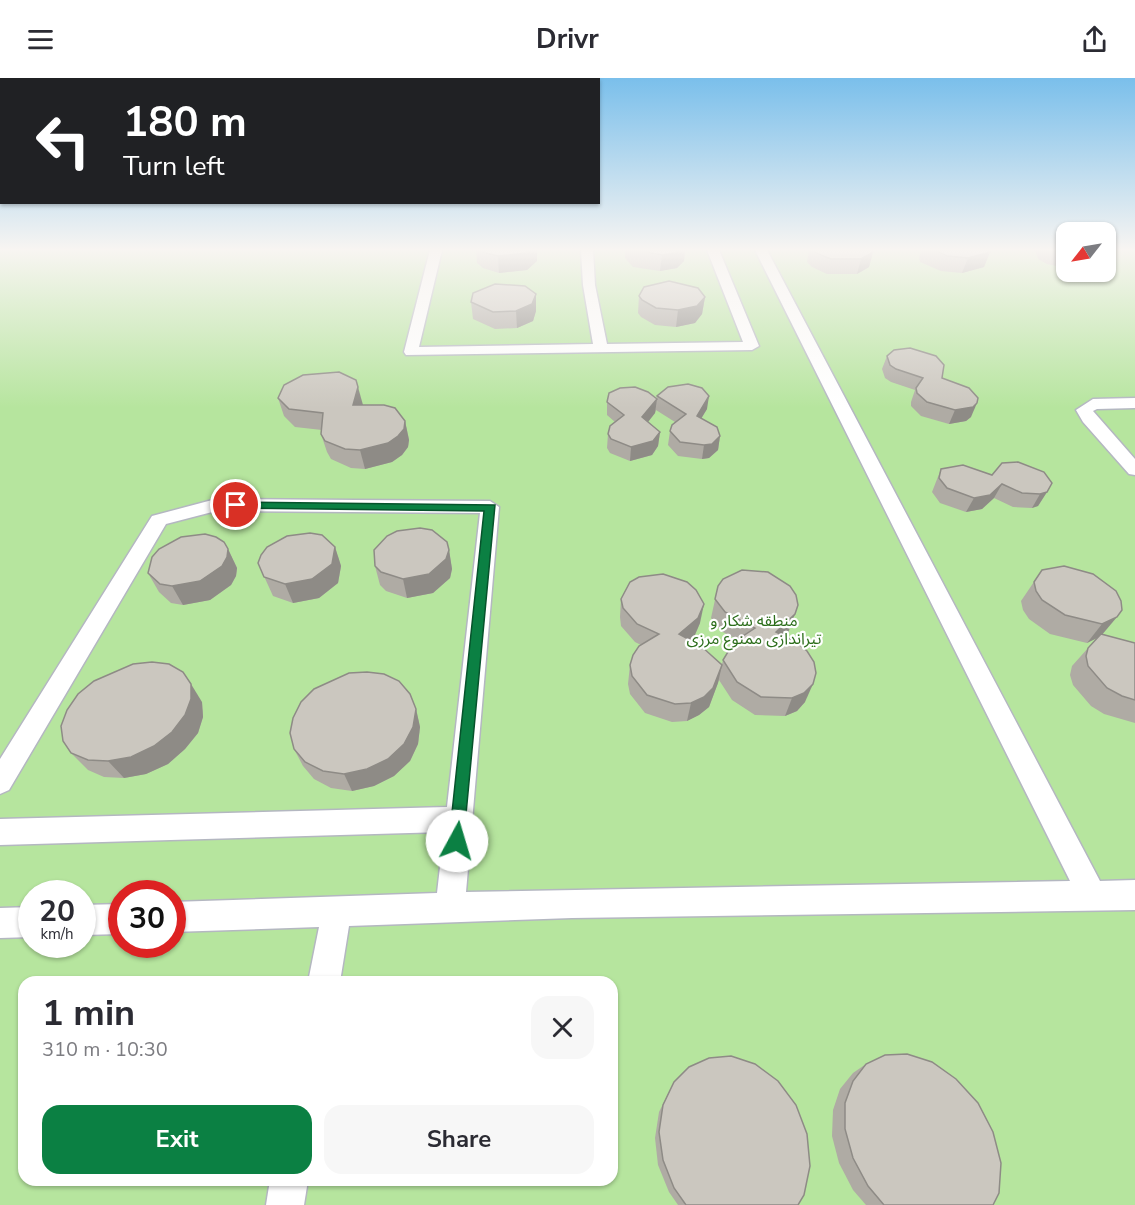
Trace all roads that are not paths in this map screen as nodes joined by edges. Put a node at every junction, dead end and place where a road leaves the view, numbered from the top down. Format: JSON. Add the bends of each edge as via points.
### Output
{"nodes":[{"id":1,"x":423,"y":303,"type":"edge"},
{"id":2,"x":593,"y":303,"type":"edge"},
{"id":3,"x":734,"y":303,"type":"edge"},
{"id":4,"x":788,"y":303,"type":"edge"},
{"id":5,"x":601,"y":349,"type":"junction"},
{"id":6,"x":1135,"y":403,"type":"edge"},
{"id":7,"x":1135,"y":470,"type":"edge"},
{"id":8,"x":0,"y":782,"type":"edge"},
{"id":9,"x":459,"y":819,"type":"junction"},
{"id":10,"x":0,"y":832,"type":"edge"},
{"id":11,"x":1135,"y":895,"type":"edge"},
{"id":12,"x":1093,"y":897,"type":"junction"},
{"id":13,"x":450,"y":907,"type":"junction"},
{"id":14,"x":337,"y":911,"type":"junction"},
{"id":15,"x":186,"y":916,"type":"edge"},
{"id":16,"x":18,"y":922,"type":"edge"},
{"id":17,"x":0,"y":923,"type":"edge"},
{"id":18,"x":325,"y":976,"type":"edge"},
{"id":19,"x":288,"y":1186,"type":"edge"},
{"id":20,"x":285,"y":1205,"type":"edge"}],
"edges":[{"from":1,"to":5,"type":"street","via":[[411,352]]},
{"from":2,"to":5,"type":"street"},
{"from":3,"to":5,"type":"street","via":[[752,346]]},
{"from":4,"to":12,"type":"street"},
{"from":6,"to":7,"type":"street","via":[[1093,404],[1084,410]]},
{"from":8,"to":9,"type":"street","via":[[159,520],[216,505],[490,507]]},
{"from":9,"to":10,"type":"street"},
{"from":9,"to":13,"type":"street"},
{"from":11,"to":12,"type":"street"},
{"from":12,"to":13,"type":"street"},
{"from":13,"to":14,"type":"street"},
{"from":14,"to":15,"type":"street"},
{"from":14,"to":18,"type":"street"},
{"from":16,"to":17,"type":"street"},
{"from":19,"to":20,"type":"street"}]}
